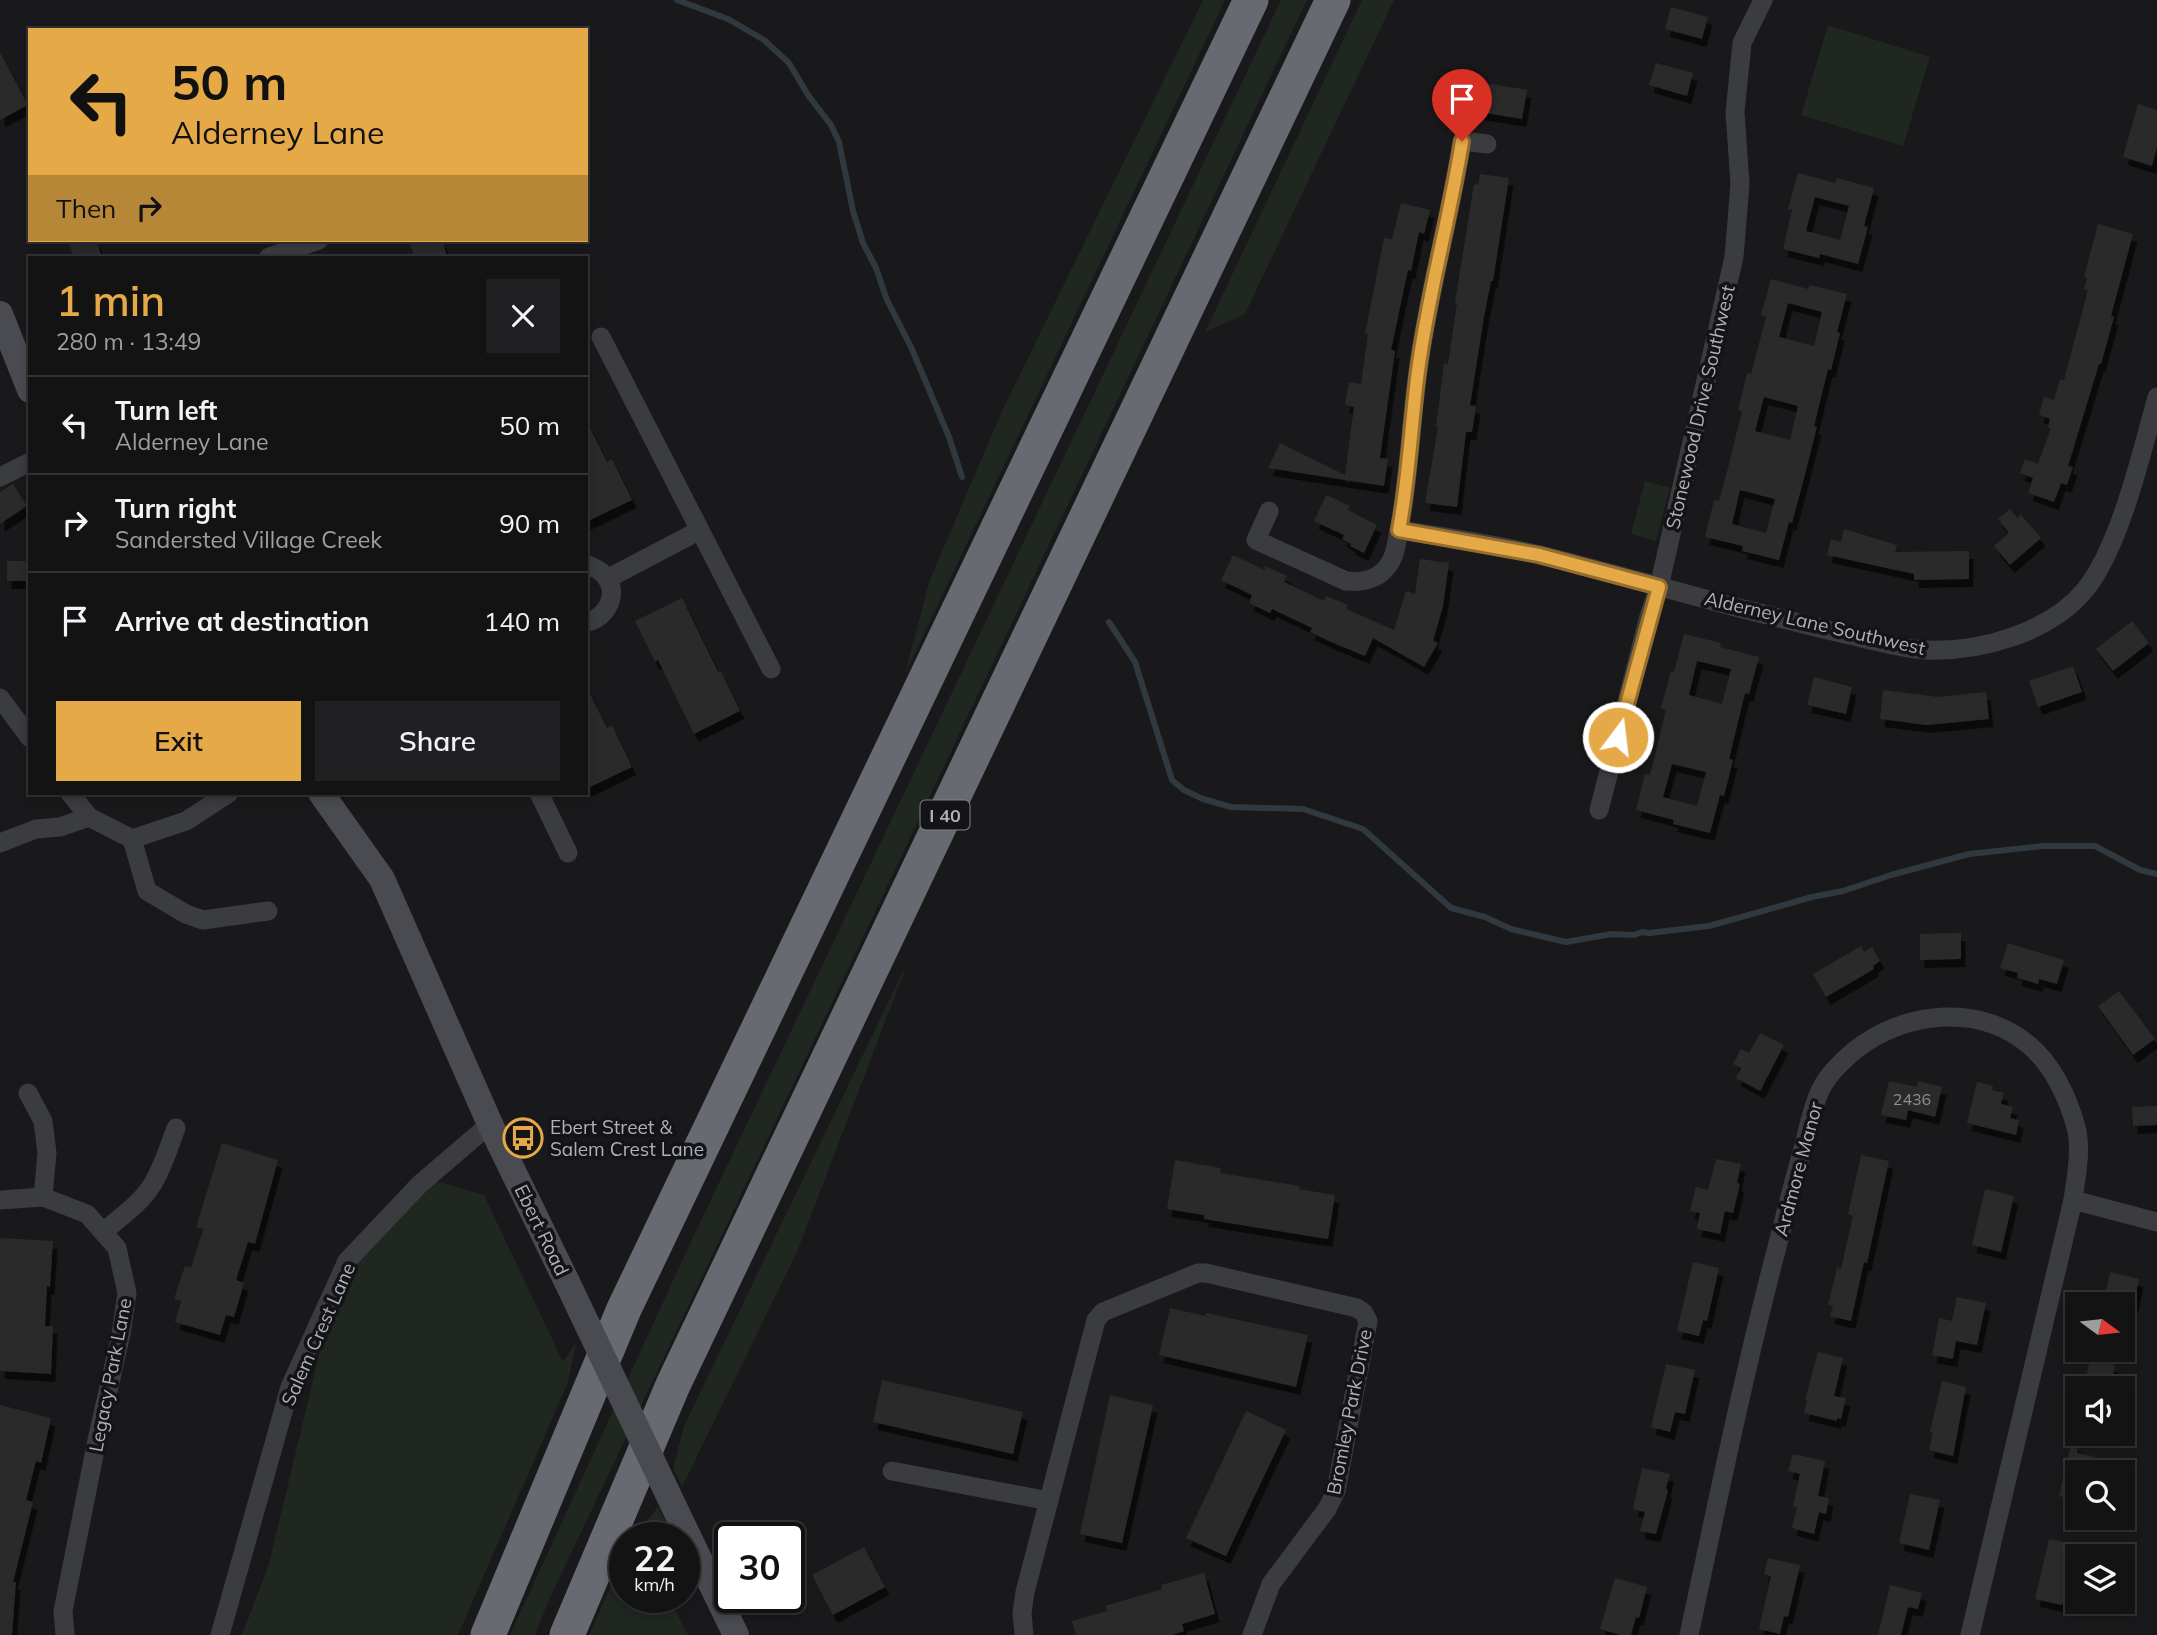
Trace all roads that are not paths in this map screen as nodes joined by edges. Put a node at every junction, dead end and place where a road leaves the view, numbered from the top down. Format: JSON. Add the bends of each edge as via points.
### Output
{"nodes":[{"id":1,"x":1251,"y":0,"type":"edge"},
{"id":2,"x":1334,"y":0,"type":"edge"},
{"id":3,"x":1763,"y":0,"type":"edge"},
{"id":4,"x":1486,"y":144,"type":"dead end"},
{"id":5,"x":313,"y":242,"type":"edge"},
{"id":6,"x":272,"y":256,"type":"edge"},
{"id":7,"x":0,"y":313,"type":"edge"},
{"id":8,"x":601,"y":337,"type":"dead end"},
{"id":9,"x":23,"y":352,"type":"edge"},
{"id":10,"x":28,"y":379,"type":"edge"},
{"id":11,"x":2157,"y":397,"type":"edge"},
{"id":12,"x":28,"y":463,"type":"edge"},
{"id":13,"x":0,"y":477,"type":"edge"},
{"id":14,"x":1269,"y":510,"type":"dead end"},
{"id":15,"x":699,"y":530,"type":"junction"},
{"id":16,"x":1399,"y":530,"type":"junction"},
{"id":17,"x":588,"y":565,"type":"edge"},
{"id":18,"x":607,"y":579,"type":"junction"},
{"id":19,"x":1659,"y":587,"type":"junction"},
{"id":20,"x":588,"y":622,"type":"edge"},
{"id":21,"x":771,"y":669,"type":"dead end"},
{"id":22,"x":0,"y":698,"type":"edge"},
{"id":23,"x":28,"y":736,"type":"edge"},
{"id":24,"x":72,"y":795,"type":"edge"},
{"id":25,"x":226,"y":795,"type":"edge"},
{"id":26,"x":322,"y":795,"type":"edge"},
{"id":27,"x":540,"y":795,"type":"edge"},
{"id":28,"x":1599,"y":810,"type":"dead end"},
{"id":29,"x":89,"y":817,"type":"junction"},
{"id":30,"x":132,"y":839,"type":"junction"},
{"id":31,"x":0,"y":843,"type":"edge"},
{"id":32,"x":568,"y":853,"type":"dead end"},
{"id":33,"x":268,"y":911,"type":"dead end"},
{"id":34,"x":28,"y":1093,"type":"dead end"},
{"id":35,"x":490,"y":1124,"type":"junction"},
{"id":36,"x":176,"y":1128,"type":"dead end"},
{"id":37,"x":43,"y":1197,"type":"junction"},
{"id":38,"x":0,"y":1200,"type":"edge"},
{"id":39,"x":2073,"y":1200,"type":"junction"},
{"id":40,"x":2157,"y":1222,"type":"edge"},
{"id":41,"x":103,"y":1232,"type":"junction"},
{"id":42,"x":892,"y":1471,"type":"dead end"},
{"id":43,"x":1049,"y":1502,"type":"junction"},
{"id":44,"x":65,"y":1635,"type":"edge"},
{"id":45,"x":220,"y":1635,"type":"edge"},
{"id":46,"x":488,"y":1635,"type":"edge"},
{"id":47,"x":567,"y":1635,"type":"edge"},
{"id":48,"x":736,"y":1635,"type":"edge"},
{"id":49,"x":1024,"y":1635,"type":"edge"},
{"id":50,"x":1252,"y":1635,"type":"edge"},
{"id":51,"x":1689,"y":1635,"type":"edge"},
{"id":52,"x":1970,"y":1635,"type":"edge"}],
"edges":[{"from":1,"to":46,"type":"highway","via":[[624,1309]]},
{"from":2,"to":47,"type":"highway","number":"I 40","via":[[673,1385]]},
{"from":3,"to":19,"type":"street","name":"Stonewood Drive Southwest","via":[[1742,43],[1735,112],[1740,184],[1734,257]]},
{"from":4,"to":16,"type":"street","via":[[1462,141],[1421,349]]},
{"from":5,"to":6,"type":"street"},
{"from":7,"to":9,"type":"main road"},
{"from":8,"to":15,"type":"street"},
{"from":9,"to":10,"type":"main road"},
{"from":11,"to":19,"type":"street","name":"Alderney Lane Southwest","via":[[2119,522],[2100,567],[2066,607],[2011,637],[1978,646],[1924,650]]},
{"from":12,"to":13,"type":"street"},
{"from":14,"to":16,"type":"street","via":[[1256,540],[1346,581],[1360,583],[1384,571],[1392,560]]},
{"from":15,"to":18,"type":"street"},
{"from":15,"to":21,"type":"street"},
{"from":16,"to":19,"type":"street","name":"Alderney Lane Southwest","via":[[1539,555]]},
{"from":17,"to":18,"type":"street"},
{"from":18,"to":20,"type":"street","via":[[611,597],[606,611]]},
{"from":19,"to":28,"type":"street","name":"Stonewood Drive Southwest"},
{"from":22,"to":23,"type":"street"},
{"from":24,"to":29,"type":"street"},
{"from":25,"to":30,"type":"street","via":[[186,821]]},
{"from":26,"to":35,"type":"main road","name":"Ebert Road","via":[[382,879]]},
{"from":27,"to":32,"type":"street"},
{"from":29,"to":30,"type":"street"},
{"from":29,"to":31,"type":"street"},
{"from":30,"to":33,"type":"street","via":[[147,891],[187,914],[203,920]]},
{"from":34,"to":37,"type":"street","via":[[43,1121],[47,1153]]},
{"from":35,"to":45,"type":"street","name":"Salem Crest Lane","via":[[420,1184],[347,1261],[290,1387]]},
{"from":35,"to":48,"type":"main road","name":"Ebert Road","bridge":true},
{"from":36,"to":41,"type":"street","via":[[151,1187]]},
{"from":37,"to":38,"type":"street","name":"Legacy Park Lane"},
{"from":37,"to":41,"type":"street","name":"Legacy Park Lane","via":[[87,1214]]},
{"from":39,"to":40,"type":"street"},
{"from":39,"to":51,"type":"street","name":"Ardmore Manor","via":[[2078,1147],[2069,1105],[2047,1065],[2008,1031],[1964,1017],[1938,1016],[1886,1030],[1842,1060],[1814,1106],[1769,1275]]},
{"from":39,"to":52,"type":"street","name":"Ardmore Manor"},
{"from":41,"to":44,"type":"street","name":"Legacy Park Lane","via":[[117,1248],[127,1293],[63,1611]]},
{"from":42,"to":43,"type":"street"},
{"from":43,"to":49,"type":"street","name":"Bromley Park Drive","via":[[1025,1592]]},
{"from":43,"to":50,"type":"street","name":"Bromley Park Drive","via":[[1096,1320],[1103,1312],[1198,1273],[1357,1308],[1368,1321],[1336,1491],[1270,1584]]}]}
